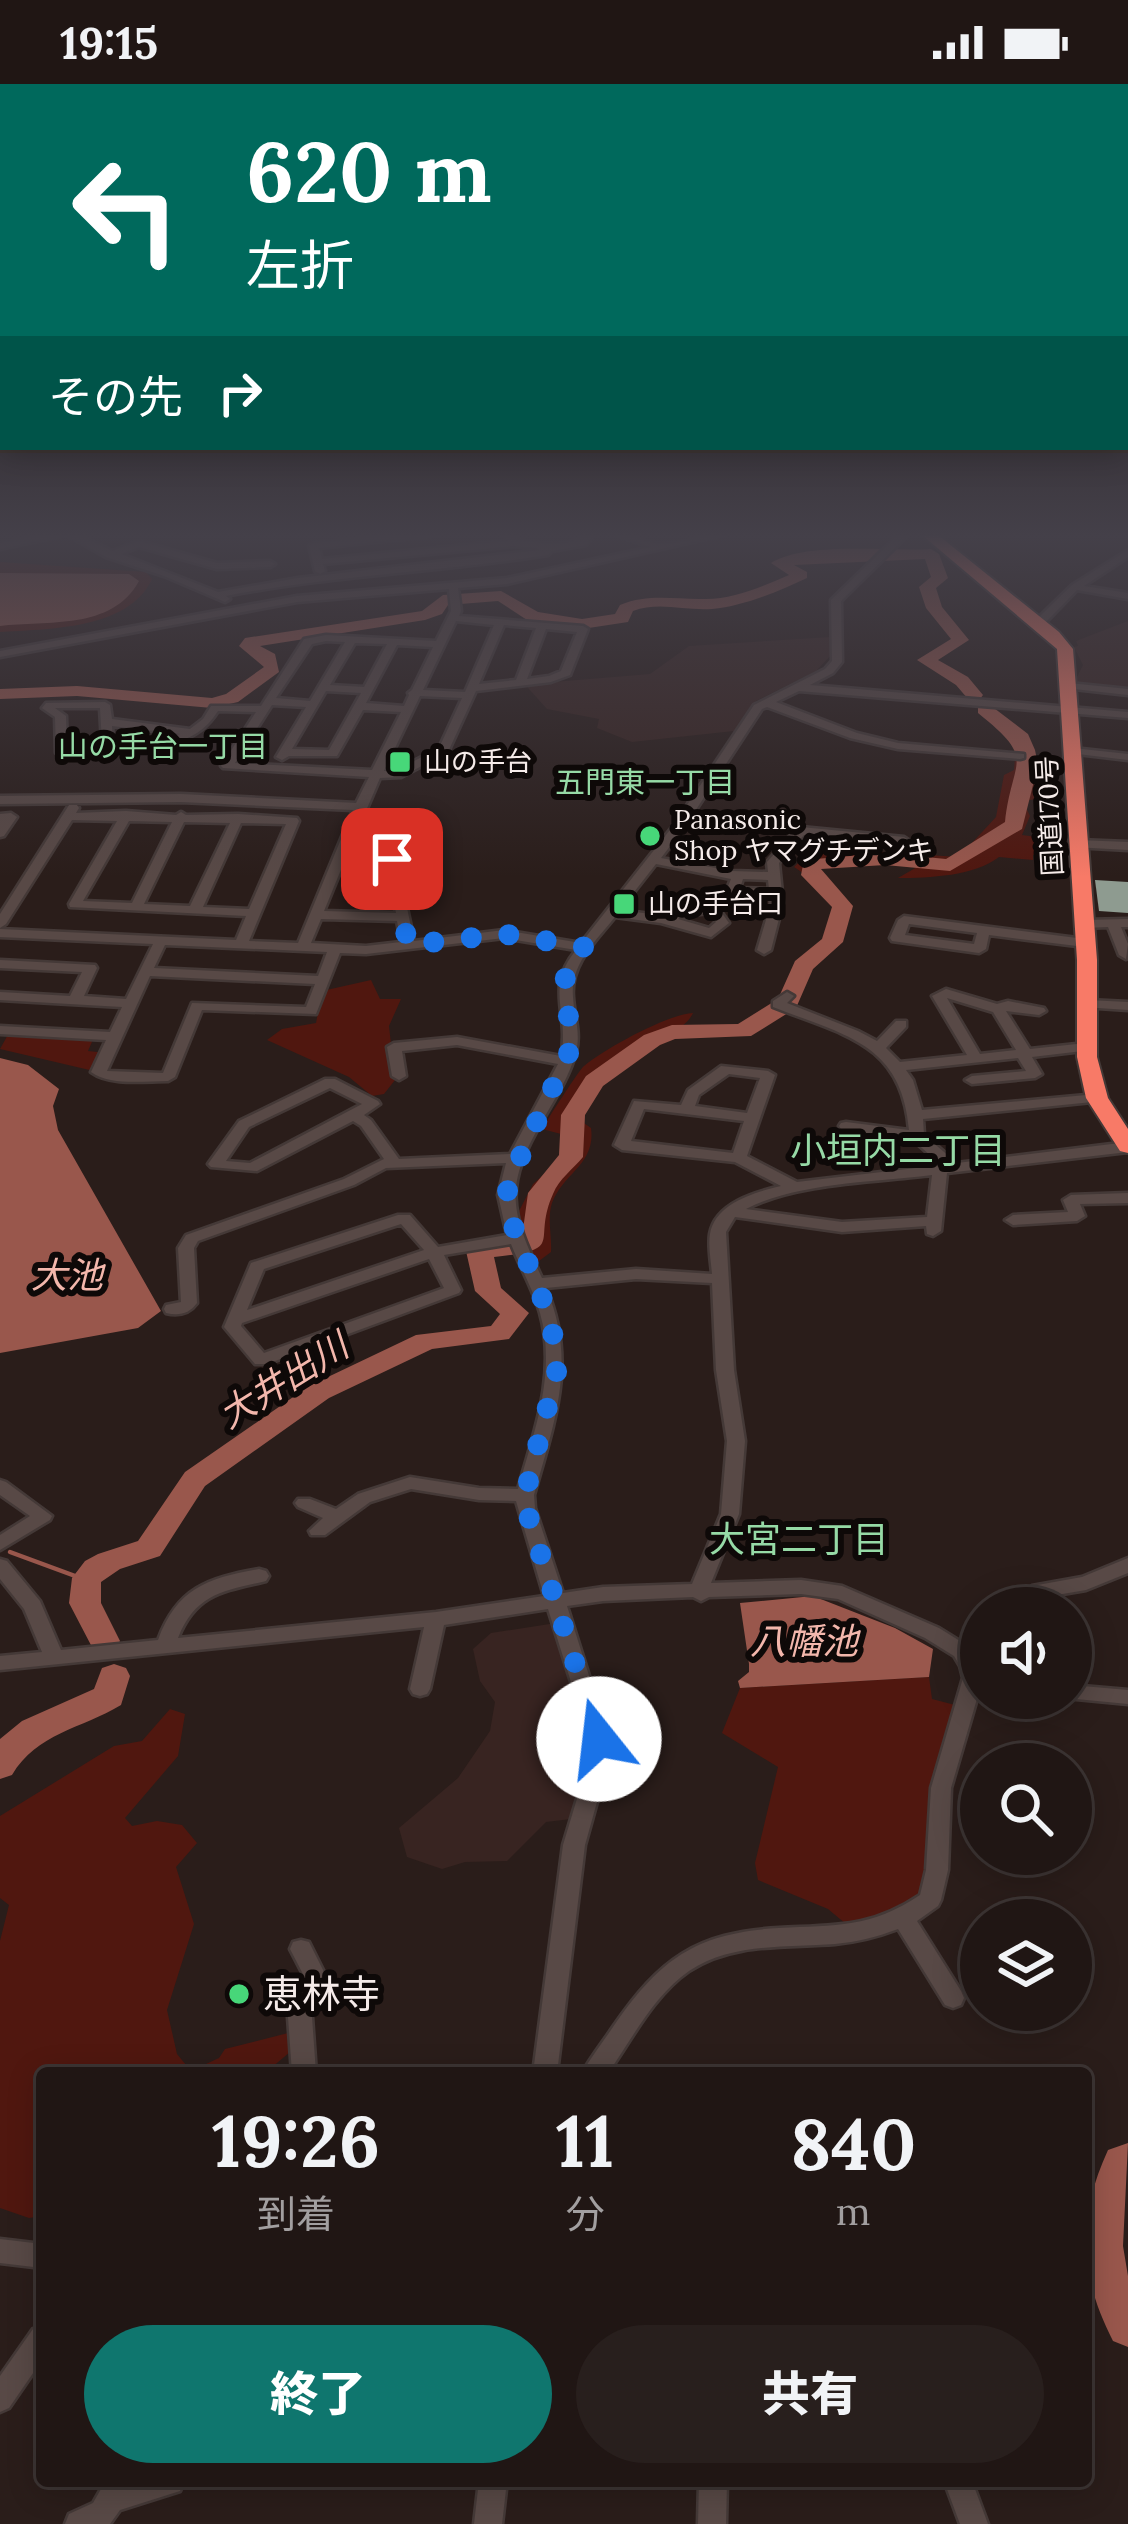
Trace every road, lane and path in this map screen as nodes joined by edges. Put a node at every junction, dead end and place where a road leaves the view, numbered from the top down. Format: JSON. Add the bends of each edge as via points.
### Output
{"nodes":[{"id":1,"x":303,"y":649,"type":"edge"},
{"id":2,"x":346,"y":649,"type":"edge"},
{"id":3,"x":390,"y":649,"type":"edge"},
{"id":4,"x":436,"y":649,"type":"edge"},
{"id":5,"x":489,"y":649,"type":"edge"},
{"id":6,"x":533,"y":649,"type":"edge"},
{"id":7,"x":575,"y":649,"type":"edge"},
{"id":8,"x":837,"y":649,"type":"edge"},
{"id":9,"x":1064,"y":649,"type":"edge"},
{"id":10,"x":521,"y":680,"type":"junction"},
{"id":11,"x":1069,"y":686,"type":"junction"},
{"id":12,"x":794,"y":687,"type":"junction"},
{"id":13,"x":322,"y":688,"type":"junction"},
{"id":14,"x":368,"y":690,"type":"junction"},
{"id":15,"x":470,"y":692,"type":"junction"},
{"id":16,"x":1128,"y":692,"type":"edge"},
{"id":17,"x":413,"y":693,"type":"junction"},
{"id":18,"x":765,"y":702,"type":"junction"},
{"id":19,"x":313,"y":704,"type":"junction"},
{"id":20,"x":265,"y":705,"type":"junction"},
{"id":21,"x":359,"y":706,"type":"junction"},
{"id":22,"x":406,"y":709,"type":"junction"},
{"id":23,"x":1071,"y":709,"type":"junction"},
{"id":24,"x":1128,"y":716,"type":"edge"},
{"id":25,"x":106,"y":722,"type":"junction"},
{"id":26,"x":194,"y":733,"type":"junction"},
{"id":27,"x":1128,"y":738,"type":"edge"},
{"id":28,"x":108,"y":745,"type":"junction"},
{"id":29,"x":1073,"y":751,"type":"junction"},
{"id":30,"x":285,"y":752,"type":"junction"},
{"id":31,"x":1020,"y":756,"type":"dead end"},
{"id":32,"x":1125,"y":757,"type":"edge"},
{"id":33,"x":275,"y":769,"type":"junction"},
{"id":34,"x":375,"y":775,"type":"junction"},
{"id":35,"x":79,"y":797,"type":"junction"},
{"id":36,"x":0,"y":800,"type":"edge"},
{"id":37,"x":360,"y":807,"type":"junction"},
{"id":38,"x":126,"y":815,"type":"junction"},
{"id":39,"x":68,"y":816,"type":"junction"},
{"id":40,"x":181,"y":816,"type":"junction"},
{"id":41,"x":0,"y":818,"type":"edge"},
{"id":42,"x":238,"y":818,"type":"junction"},
{"id":43,"x":0,"y":833,"type":"edge"},
{"id":44,"x":904,"y":841,"type":"dead end"},
{"id":45,"x":1078,"y":844,"type":"junction"},
{"id":46,"x":1128,"y":846,"type":"edge"},
{"id":47,"x":340,"y":856,"type":"junction"},
{"id":48,"x":652,"y":860,"type":"junction"},
{"id":49,"x":738,"y":876,"type":"junction"},
{"id":50,"x":773,"y":876,"type":"junction"},
{"id":51,"x":777,"y":893,"type":"junction"},
{"id":52,"x":7,"y":903,"type":"edge"},
{"id":53,"x":136,"y":907,"type":"junction"},
{"id":54,"x":195,"y":910,"type":"junction"},
{"id":55,"x":254,"y":913,"type":"junction"},
{"id":56,"x":611,"y":913,"type":"junction"},
{"id":57,"x":316,"y":915,"type":"junction"},
{"id":58,"x":402,"y":917,"type":"junction"},
{"id":59,"x":669,"y":921,"type":"dead end"},
{"id":60,"x":1121,"y":923,"type":"edge"},
{"id":61,"x":0,"y":928,"type":"edge"},
{"id":62,"x":984,"y":930,"type":"junction"},
{"id":63,"x":1084,"y":934,"type":"junction"},
{"id":64,"x":161,"y":940,"type":"junction"},
{"id":65,"x":241,"y":944,"type":"junction"},
{"id":66,"x":408,"y":945,"type":"junction"},
{"id":67,"x":303,"y":947,"type":"junction"},
{"id":68,"x":584,"y":947,"type":"junction"},
{"id":69,"x":334,"y":950,"type":"junction"},
{"id":70,"x":764,"y":950,"type":"dead end"},
{"id":71,"x":1126,"y":955,"type":"edge"},
{"id":72,"x":0,"y":964,"type":"edge"},
{"id":73,"x":147,"y":972,"type":"junction"},
{"id":74,"x":322,"y":980,"type":"junction"},
{"id":75,"x":0,"y":996,"type":"edge"},
{"id":76,"x":75,"y":1000,"type":"junction"},
{"id":77,"x":784,"y":1002,"type":"dead end"},
{"id":78,"x":132,"y":1004,"type":"junction"},
{"id":79,"x":1088,"y":1004,"type":"junction"},
{"id":80,"x":1128,"y":1006,"type":"edge"},
{"id":81,"x":998,"y":1009,"type":"junction"},
{"id":82,"x":1040,"y":1011,"type":"dead end"},
{"id":83,"x":901,"y":1024,"type":"dead end"},
{"id":84,"x":0,"y":1030,"type":"edge"},
{"id":85,"x":115,"y":1036,"type":"junction"},
{"id":86,"x":1086,"y":1047,"type":"junction"},
{"id":87,"x":878,"y":1048,"type":"junction"},
{"id":88,"x":1024,"y":1054,"type":"junction"},
{"id":89,"x":968,"y":1059,"type":"junction"},
{"id":90,"x":566,"y":1061,"type":"junction"},
{"id":91,"x":900,"y":1066,"type":"junction"},
{"id":92,"x":399,"y":1076,"type":"dead end"},
{"id":93,"x":972,"y":1080,"type":"junction"},
{"id":94,"x":1097,"y":1099,"type":"junction"},
{"id":95,"x":253,"y":1102,"type":"dead end"},
{"id":96,"x":988,"y":1108,"type":"junction"},
{"id":97,"x":686,"y":1110,"type":"junction"},
{"id":98,"x":271,"y":1112,"type":"junction"},
{"id":99,"x":352,"y":1113,"type":"junction"},
{"id":100,"x":917,"y":1115,"type":"junction"},
{"id":101,"x":753,"y":1118,"type":"junction"},
{"id":102,"x":846,"y":1126,"type":"dead end"},
{"id":103,"x":917,"y":1136,"type":"junction"},
{"id":104,"x":1128,"y":1147,"type":"edge"},
{"id":105,"x":517,"y":1158,"type":"junction"},
{"id":106,"x":739,"y":1158,"type":"junction"},
{"id":107,"x":394,"y":1162,"type":"junction"},
{"id":108,"x":946,"y":1168,"type":"junction"},
{"id":109,"x":794,"y":1187,"type":"junction"},
{"id":110,"x":1128,"y":1198,"type":"edge"},
{"id":111,"x":732,"y":1212,"type":"junction"},
{"id":112,"x":1013,"y":1220,"type":"dead end"},
{"id":113,"x":519,"y":1238,"type":"junction"},
{"id":114,"x":434,"y":1252,"type":"junction"},
{"id":115,"x":720,"y":1279,"type":"junction"},
{"id":116,"x":536,"y":1285,"type":"junction"},
{"id":117,"x":172,"y":1309,"type":"dead end"},
{"id":118,"x":235,"y":1320,"type":"junction"},
{"id":119,"x":0,"y":1486,"type":"edge"},
{"id":120,"x":525,"y":1495,"type":"junction"},
{"id":121,"x":304,"y":1503,"type":"dead end"},
{"id":122,"x":337,"y":1517,"type":"junction"},
{"id":123,"x":318,"y":1531,"type":"dead end"},
{"id":124,"x":0,"y":1544,"type":"edge"},
{"id":125,"x":1128,"y":1565,"type":"edge"},
{"id":126,"x":0,"y":1566,"type":"edge"},
{"id":127,"x":259,"y":1576,"type":"dead end"},
{"id":128,"x":1062,"y":1587,"type":"edge"},
{"id":129,"x":22,"y":1592,"type":"junction"},
{"id":130,"x":701,"y":1594,"type":"junction"},
{"id":131,"x":556,"y":1600,"type":"junction"},
{"id":132,"x":0,"y":1601,"type":"edge"},
{"id":133,"x":436,"y":1619,"type":"junction"},
{"id":134,"x":165,"y":1648,"type":"junction"},
{"id":135,"x":960,"y":1651,"type":"edge"},
{"id":136,"x":55,"y":1659,"type":"junction"},
{"id":137,"x":0,"y":1664,"type":"edge"},
{"id":138,"x":420,"y":1689,"type":"dead end"},
{"id":139,"x":1092,"y":1694,"type":"edge"},
{"id":140,"x":1128,"y":1697,"type":"edge"},
{"id":141,"x":962,"y":1719,"type":"edge"},
{"id":142,"x":903,"y":1918,"type":"junction"},
{"id":143,"x":302,"y":1949,"type":"dead end"},
{"id":144,"x":953,"y":1998,"type":"dead end"},
{"id":145,"x":304,"y":2067,"type":"edge"},
{"id":146,"x":545,"y":2067,"type":"edge"},
{"id":147,"x":599,"y":2067,"type":"edge"},
{"id":148,"x":0,"y":2252,"type":"edge"},
{"id":149,"x":36,"y":2256,"type":"edge"},
{"id":150,"x":36,"y":2347,"type":"edge"},
{"id":151,"x":0,"y":2398,"type":"edge"},
{"id":152,"x":155,"y":2487,"type":"edge"},
{"id":153,"x":492,"y":2487,"type":"edge"},
{"id":154,"x":713,"y":2487,"type":"edge"},
{"id":155,"x":960,"y":2487,"type":"edge"},
{"id":156,"x":102,"y":2508,"type":"edge"},
{"id":157,"x":488,"y":2524,"type":"edge"},
{"id":158,"x":712,"y":2524,"type":"edge"},
{"id":159,"x":974,"y":2524,"type":"edge"}],
"edges":[{"from":1,"to":20,"type":"street"},
{"from":2,"to":13,"type":"street"},
{"from":3,"to":14,"type":"street"},
{"from":4,"to":17,"type":"street"},
{"from":5,"to":15,"type":"street"},
{"from":6,"to":10,"type":"street"},
{"from":7,"to":10,"type":"street","via":[[566,673]]},
{"from":8,"to":12,"type":"street","via":[[837,662]]},
{"from":9,"to":11,"type":"highway","name":"国道170号"},
{"from":10,"to":15,"type":"street"},
{"from":11,"to":16,"type":"street"},
{"from":11,"to":23,"type":"highway","name":"国道170号"},
{"from":12,"to":18,"type":"street"},
{"from":12,"to":23,"type":"street"},
{"from":13,"to":14,"type":"street"},
{"from":13,"to":19,"type":"street"},
{"from":14,"to":21,"type":"street"},
{"from":15,"to":17,"type":"street"},
{"from":15,"to":34,"type":"street","via":[[444,750],[397,775]]},
{"from":17,"to":22,"type":"street"},
{"from":18,"to":31,"type":"street","via":[[898,746]]},
{"from":18,"to":48,"type":"street"},
{"from":19,"to":20,"type":"street"},
{"from":19,"to":30,"type":"street"},
{"from":20,"to":26,"type":"street","via":[[215,708]]},
{"from":20,"to":33,"type":"street","via":[[227,766]]},
{"from":21,"to":22,"type":"street"},
{"from":21,"to":30,"type":"street","via":[[333,754]]},
{"from":22,"to":34,"type":"street"},
{"from":23,"to":24,"type":"street"},
{"from":23,"to":29,"type":"highway","name":"国道170号"},
{"from":25,"to":26,"type":"street"},
{"from":25,"to":28,"type":"street"},
{"from":25,"to":28,"type":"street","via":[[105,705],[47,708],[60,716],[62,753]]},
{"from":26,"to":28,"type":"street"},
{"from":27,"to":32,"type":"street"},
{"from":29,"to":32,"type":"street"},
{"from":29,"to":45,"type":"highway","name":"国道170号"},
{"from":30,"to":33,"type":"street"},
{"from":33,"to":34,"type":"street"},
{"from":34,"to":37,"type":"street"},
{"from":35,"to":36,"type":"street"},
{"from":35,"to":37,"type":"street"},
{"from":35,"to":39,"type":"street"},
{"from":37,"to":47,"type":"street"},
{"from":38,"to":39,"type":"street"},
{"from":38,"to":40,"type":"street"},
{"from":38,"to":53,"type":"street","via":[[75,904]]},
{"from":39,"to":52,"type":"street"},
{"from":40,"to":42,"type":"street"},
{"from":40,"to":53,"type":"street"},
{"from":41,"to":43,"type":"street","via":[[11,817]]},
{"from":42,"to":54,"type":"street"},
{"from":42,"to":55,"type":"street","via":[[293,820]]},
{"from":44,"to":50,"type":"street","via":[[801,831],[772,862]]},
{"from":45,"to":46,"type":"street"},
{"from":45,"to":63,"type":"highway","name":"国道170号"},
{"from":47,"to":57,"type":"street"},
{"from":47,"to":58,"type":"street","via":[[392,859]]},
{"from":48,"to":49,"type":"street"},
{"from":48,"to":56,"type":"street"},
{"from":49,"to":50,"type":"street"},
{"from":49,"to":51,"type":"street","via":[[732,891]]},
{"from":50,"to":51,"type":"street"},
{"from":51,"to":70,"type":"street"},
{"from":52,"to":61,"type":"street"},
{"from":53,"to":54,"type":"street"},
{"from":54,"to":55,"type":"street"},
{"from":55,"to":65,"type":"street"},
{"from":56,"to":59,"type":"street"},
{"from":56,"to":68,"type":"street"},
{"from":57,"to":58,"type":"street"},
{"from":57,"to":67,"type":"street"},
{"from":58,"to":66,"type":"street"},
{"from":60,"to":63,"type":"street"},
{"from":60,"to":71,"type":"street"},
{"from":61,"to":64,"type":"street"},
{"from":62,"to":62,"type":"street","via":[[904,920],[897,938],[979,949]]},
{"from":62,"to":63,"type":"street"},
{"from":63,"to":79,"type":"highway","name":"国道170号"},
{"from":64,"to":65,"type":"street"},
{"from":64,"to":73,"type":"street"},
{"from":65,"to":67,"type":"street"},
{"from":66,"to":68,"type":"street","via":[[504,934]]},
{"from":66,"to":69,"type":"street"},
{"from":67,"to":69,"type":"street"},
{"from":68,"to":90,"type":"street","via":[[565,975]]},
{"from":69,"to":74,"type":"street"},
{"from":72,"to":76,"type":"street","via":[[90,968]]},
{"from":73,"to":74,"type":"street"},
{"from":73,"to":78,"type":"street"},
{"from":74,"to":85,"type":"street","via":[[311,1011],[197,1006],[168,1077],[98,1072]]},
{"from":75,"to":76,"type":"street"},
{"from":76,"to":78,"type":"street"},
{"from":77,"to":87,"type":"street"},
{"from":78,"to":85,"type":"street"},
{"from":79,"to":80,"type":"street"},
{"from":79,"to":86,"type":"highway","name":"国道170号"},
{"from":81,"to":82,"type":"street"},
{"from":81,"to":88,"type":"street"},
{"from":81,"to":89,"type":"street","via":[[939,996]]},
{"from":83,"to":87,"type":"street"},
{"from":84,"to":85,"type":"street"},
{"from":86,"to":88,"type":"street"},
{"from":86,"to":94,"type":"highway","name":"国道170号"},
{"from":87,"to":91,"type":"street"},
{"from":88,"to":89,"type":"street"},
{"from":88,"to":93,"type":"street","via":[[1035,1075]]},
{"from":89,"to":91,"type":"street"},
{"from":89,"to":93,"type":"street"},
{"from":90,"to":92,"type":"street","via":[[457,1041],[394,1047]]},
{"from":90,"to":105,"type":"street"},
{"from":91,"to":100,"type":"street"},
{"from":93,"to":96,"type":"street"},
{"from":94,"to":96,"type":"street"},
{"from":94,"to":104,"type":"highway","name":"国道170号"},
{"from":95,"to":98,"type":"street"},
{"from":96,"to":100,"type":"street"},
{"from":97,"to":101,"type":"street"},
{"from":97,"to":101,"type":"street","via":[[692,1093],[727,1070],[769,1075]]},
{"from":97,"to":106,"type":"street","via":[[639,1104],[622,1145]]},
{"from":98,"to":99,"type":"street","via":[[330,1082],[373,1104]]},
{"from":98,"to":99,"type":"street","via":[[237,1130],[216,1165],[252,1168]]},
{"from":99,"to":107,"type":"street"},
{"from":100,"to":103,"type":"street"},
{"from":101,"to":106,"type":"street"},
{"from":102,"to":103,"type":"street"},
{"from":103,"to":108,"type":"street"},
{"from":104,"to":108,"type":"street"},
{"from":105,"to":107,"type":"street"},
{"from":105,"to":113,"type":"street","via":[[506,1202]]},
{"from":106,"to":109,"type":"street"},
{"from":107,"to":117,"type":"street","via":[[192,1238],[189,1303]]},
{"from":108,"to":109,"type":"street"},
{"from":108,"to":111,"type":"street","via":[[934,1227],[842,1227]]},
{"from":109,"to":111,"type":"street"},
{"from":110,"to":112,"type":"street","via":[[1071,1200],[1077,1216]]},
{"from":111,"to":115,"type":"street","via":[[718,1232]]},
{"from":113,"to":114,"type":"street"},
{"from":113,"to":116,"type":"street"},
{"from":114,"to":118,"type":"street"},
{"from":114,"to":118,"type":"street","via":[[404,1218],[257,1266]]},
{"from":114,"to":118,"type":"street","via":[[453,1290],[261,1360],[232,1327]]},
{"from":115,"to":116,"type":"street","via":[[636,1274]]},
{"from":115,"to":130,"type":"street","via":[[736,1441],[733,1497]]},
{"from":116,"to":120,"type":"street","via":[[557,1370]]},
{"from":119,"to":124,"type":"street","via":[[44,1516]]},
{"from":120,"to":122,"type":"street","via":[[410,1484],[364,1498]]},
{"from":120,"to":131,"type":"street"},
{"from":121,"to":122,"type":"street"},
{"from":122,"to":123,"type":"street"},
{"from":125,"to":128,"type":"street"},
{"from":126,"to":129,"type":"street"},
{"from":127,"to":134,"type":"street","via":[[187,1601]]},
{"from":129,"to":132,"type":"street"},
{"from":129,"to":136,"type":"street"},
{"from":130,"to":131,"type":"street"},
{"from":130,"to":135,"type":"street","via":[[801,1586],[842,1593]]},
{"from":131,"to":133,"type":"street"},
{"from":131,"to":146,"type":"street","via":[[599,1759],[574,1845]]},
{"from":133,"to":134,"type":"street"},
{"from":133,"to":138,"type":"street"},
{"from":134,"to":136,"type":"street"},
{"from":136,"to":137,"type":"street"},
{"from":139,"to":140,"type":"street"},
{"from":141,"to":142,"type":"street","via":[[941,1788],[935,1892]]},
{"from":142,"to":144,"type":"street"},
{"from":142,"to":147,"type":"street","via":[[856,1935],[732,1942],[700,1954],[673,1972]]},
{"from":143,"to":145,"type":"street","via":[[315,1976],[300,2017]]},
{"from":148,"to":149,"type":"street"},
{"from":150,"to":151,"type":"street"},
{"from":152,"to":156,"type":"street"},
{"from":153,"to":157,"type":"street"},
{"from":154,"to":158,"type":"street"},
{"from":155,"to":159,"type":"street"}]}
